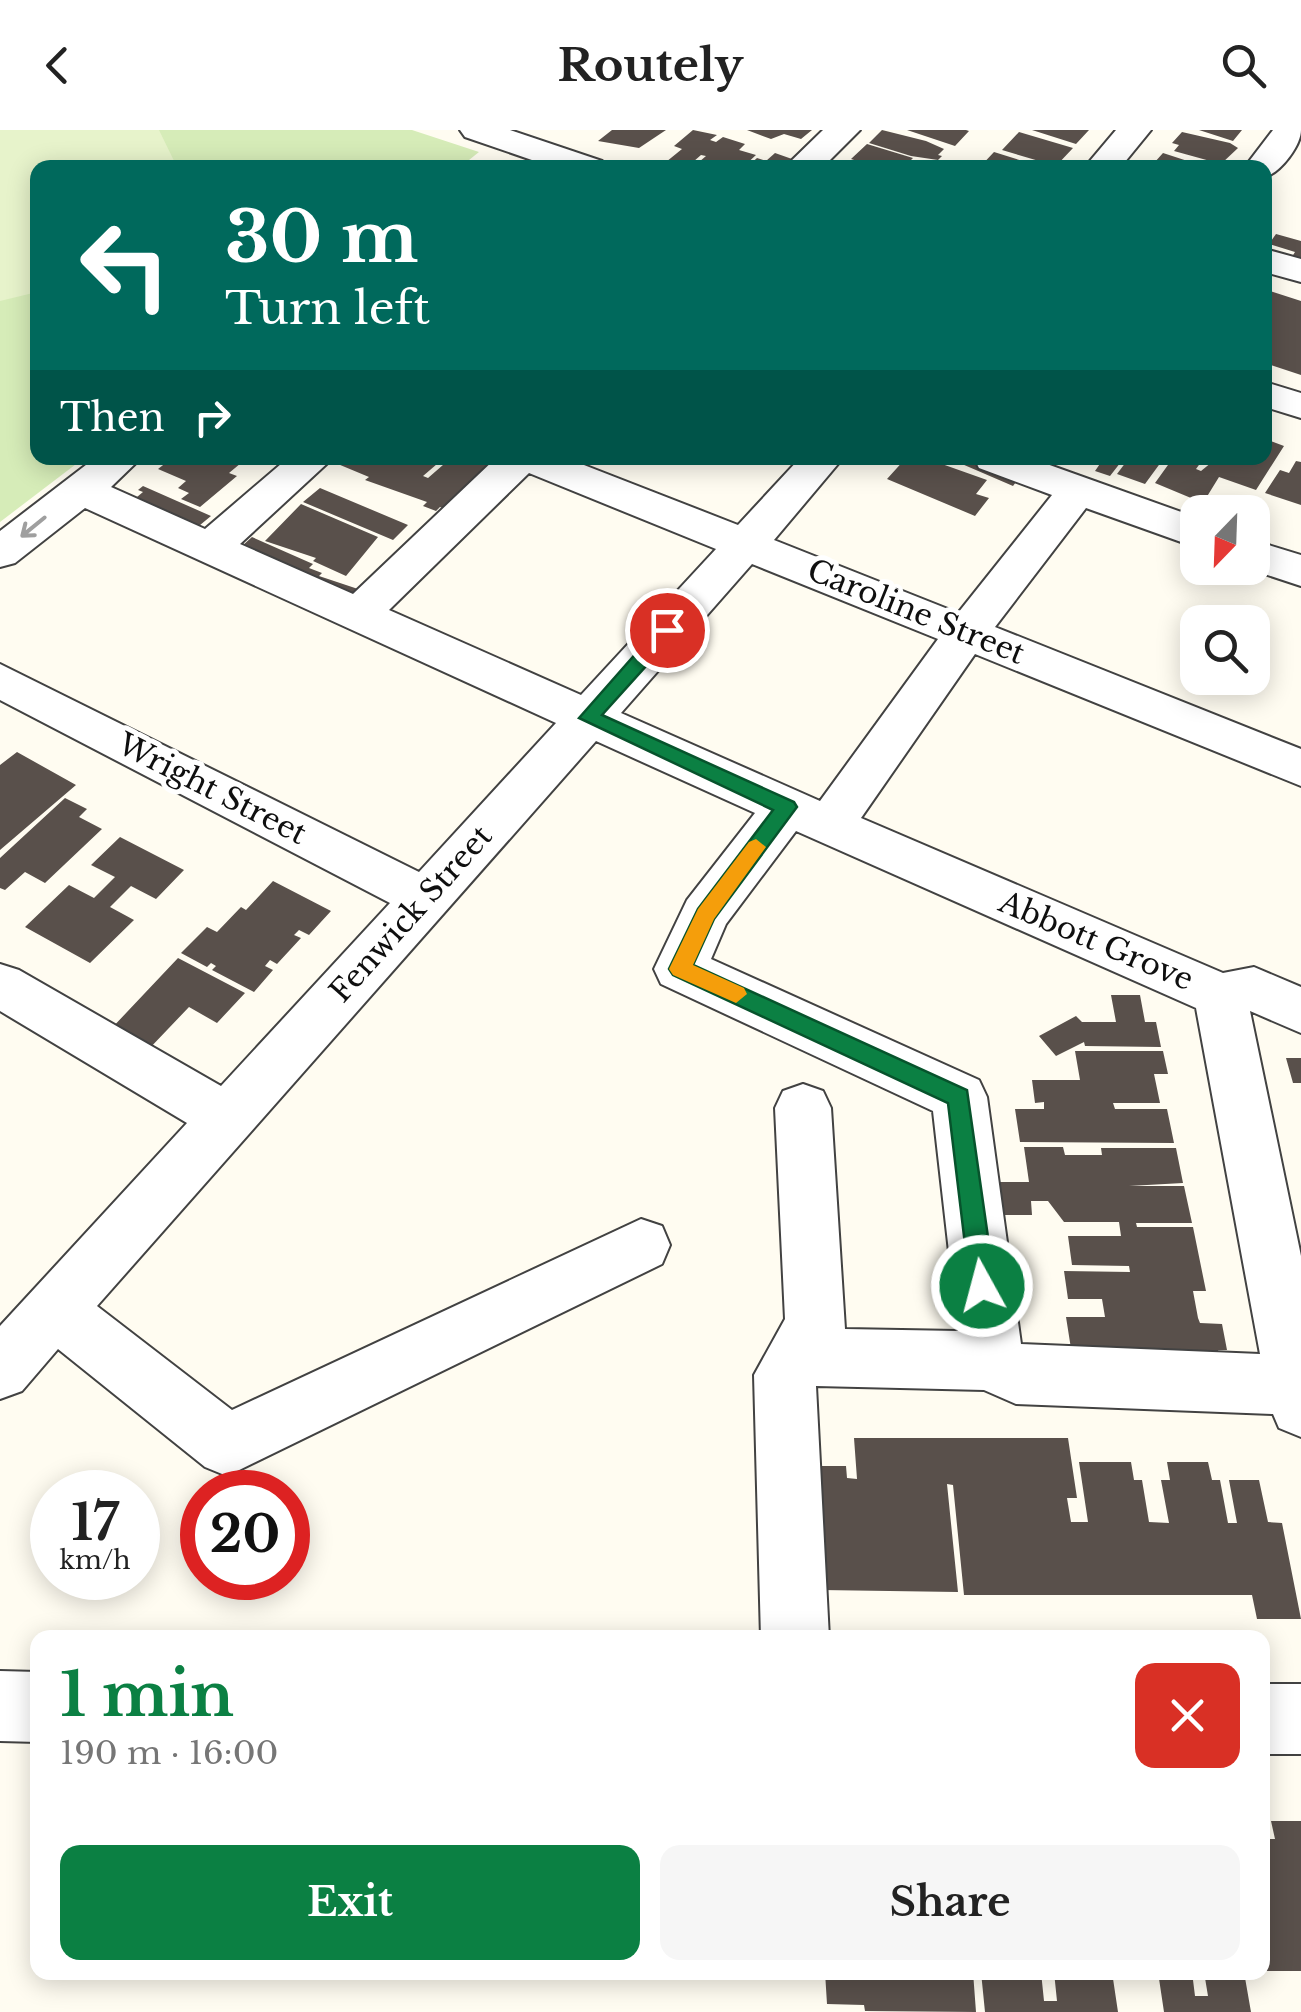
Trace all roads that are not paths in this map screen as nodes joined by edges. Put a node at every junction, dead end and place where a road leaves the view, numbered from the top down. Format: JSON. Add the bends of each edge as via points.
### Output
{"nodes":[{"id":1,"x":477,"y":130,"type":"edge"},
{"id":2,"x":843,"y":130,"type":"edge"},
{"id":3,"x":1134,"y":130,"type":"edge"},
{"id":4,"x":1291,"y":130,"type":"edge"},
{"id":5,"x":531,"y":138,"type":"edge"},
{"id":6,"x":505,"y":160,"type":"edge"},
{"id":7,"x":574,"y":160,"type":"edge"},
{"id":8,"x":810,"y":160,"type":"edge"},
{"id":9,"x":1108,"y":160,"type":"edge"},
{"id":10,"x":1267,"y":160,"type":"edge"},
{"id":11,"x":1272,"y":262,"type":"edge"},
{"id":12,"x":1301,"y":271,"type":"edge"},
{"id":13,"x":1272,"y":396,"type":"edge"},
{"id":14,"x":1301,"y":406,"type":"edge"},
{"id":15,"x":113,"y":465,"type":"edge"},
{"id":16,"x":306,"y":465,"type":"edge"},
{"id":17,"x":513,"y":465,"type":"edge"},
{"id":18,"x":548,"y":465,"type":"edge"},
{"id":19,"x":817,"y":465,"type":"edge"},
{"id":20,"x":1010,"y":465,"type":"edge"},
{"id":21,"x":79,"y":490,"type":"junction"},
{"id":22,"x":1078,"y":490,"type":"junction"},
{"id":23,"x":1180,"y":527,"type":"edge"},
{"id":24,"x":746,"y":543,"type":"junction"},
{"id":25,"x":210,"y":547,"type":"junction"},
{"id":26,"x":0,"y":554,"type":"edge"},
{"id":27,"x":1270,"y":560,"type":"edge"},
{"id":28,"x":1301,"y":571,"type":"edge"},
{"id":29,"x":359,"y":614,"type":"junction"},
{"id":30,"x":967,"y":632,"type":"junction"},
{"id":31,"x":0,"y":680,"type":"edge"},
{"id":32,"x":588,"y":718,"type":"junction"},
{"id":33,"x":1301,"y":768,"type":"edge"},
{"id":34,"x":808,"y":816,"type":"junction"},
{"id":35,"x":425,"y":898,"type":"junction"},
{"id":36,"x":0,"y":985,"type":"edge"},
{"id":37,"x":1220,"y":995,"type":"junction"},
{"id":38,"x":1301,"y":1011,"type":"edge"},
{"id":39,"x":803,"y":1108,"type":"dead end"},
{"id":40,"x":226,"y":1118,"type":"junction"},
{"id":41,"x":641,"y":1245,"type":"dead end"},
{"id":42,"x":54,"y":1309,"type":"junction"},
{"id":43,"x":796,"y":1358,"type":"junction"},
{"id":44,"x":992,"y":1361,"type":"junction"},
{"id":45,"x":0,"y":1370,"type":"edge"},
{"id":46,"x":1300,"y":1400,"type":"edge"},
{"id":47,"x":796,"y":1630,"type":"edge"},
{"id":48,"x":0,"y":1706,"type":"edge"},
{"id":49,"x":30,"y":1706,"type":"edge"},
{"id":50,"x":1270,"y":1719,"type":"edge"},
{"id":51,"x":1301,"y":1720,"type":"edge"}],
"edges":[{"from":1,"to":5,"type":"street"},
{"from":2,"to":8,"type":"street"},
{"from":3,"to":9,"type":"street"},
{"from":4,"to":10,"type":"street"},
{"from":5,"to":6,"type":"street"},
{"from":5,"to":7,"type":"street"},
{"from":11,"to":12,"type":"street"},
{"from":13,"to":14,"type":"street"},
{"from":15,"to":21,"type":"street"},
{"from":16,"to":25,"type":"street"},
{"from":17,"to":29,"type":"street"},
{"from":18,"to":24,"type":"street","name":"Caroline Street"},
{"from":19,"to":24,"type":"street","name":"Fenwick Street"},
{"from":20,"to":22,"type":"street"},
{"from":21,"to":25,"type":"street","name":"Abbott Grove"},
{"from":21,"to":26,"type":"street","one_way":true},
{"from":22,"to":23,"type":"street"},
{"from":22,"to":30,"type":"street"},
{"from":24,"to":30,"type":"street","name":"Caroline Street"},
{"from":24,"to":32,"type":"street","name":"Fenwick Street"},
{"from":25,"to":29,"type":"street","name":"Abbott Grove"},
{"from":27,"to":28,"type":"street"},
{"from":29,"to":32,"type":"street","name":"Abbott Grove"},
{"from":30,"to":33,"type":"street","name":"Caroline Street"},
{"from":30,"to":34,"type":"street"},
{"from":31,"to":35,"type":"street","name":"Wright Street"},
{"from":32,"to":34,"type":"street","name":"Abbott Grove"},
{"from":32,"to":35,"type":"street","name":"Fenwick Street"},
{"from":34,"to":37,"type":"street","name":"Abbott Grove"},
{"from":34,"to":44,"type":"street","via":[[705,914],[680,969],[959,1097]]},
{"from":35,"to":40,"type":"street","name":"Fenwick Street"},
{"from":36,"to":40,"type":"street"},
{"from":37,"to":38,"type":"street","via":[[1254,990]]},
{"from":37,"to":46,"type":"street","name":"Abbott Grove"},
{"from":39,"to":43,"type":"street","via":[[816,1325]]},
{"from":40,"to":42,"type":"street","name":"Fenwick Street"},
{"from":41,"to":42,"type":"street","via":[[228,1444]]},
{"from":42,"to":45,"type":"street","name":"Fenwick Street"},
{"from":43,"to":44,"type":"street"},
{"from":43,"to":47,"type":"street","via":[[785,1375]]},
{"from":44,"to":46,"type":"street","via":[[1016,1375]]},
{"from":48,"to":49,"type":"street"},
{"from":50,"to":51,"type":"street"}]}
